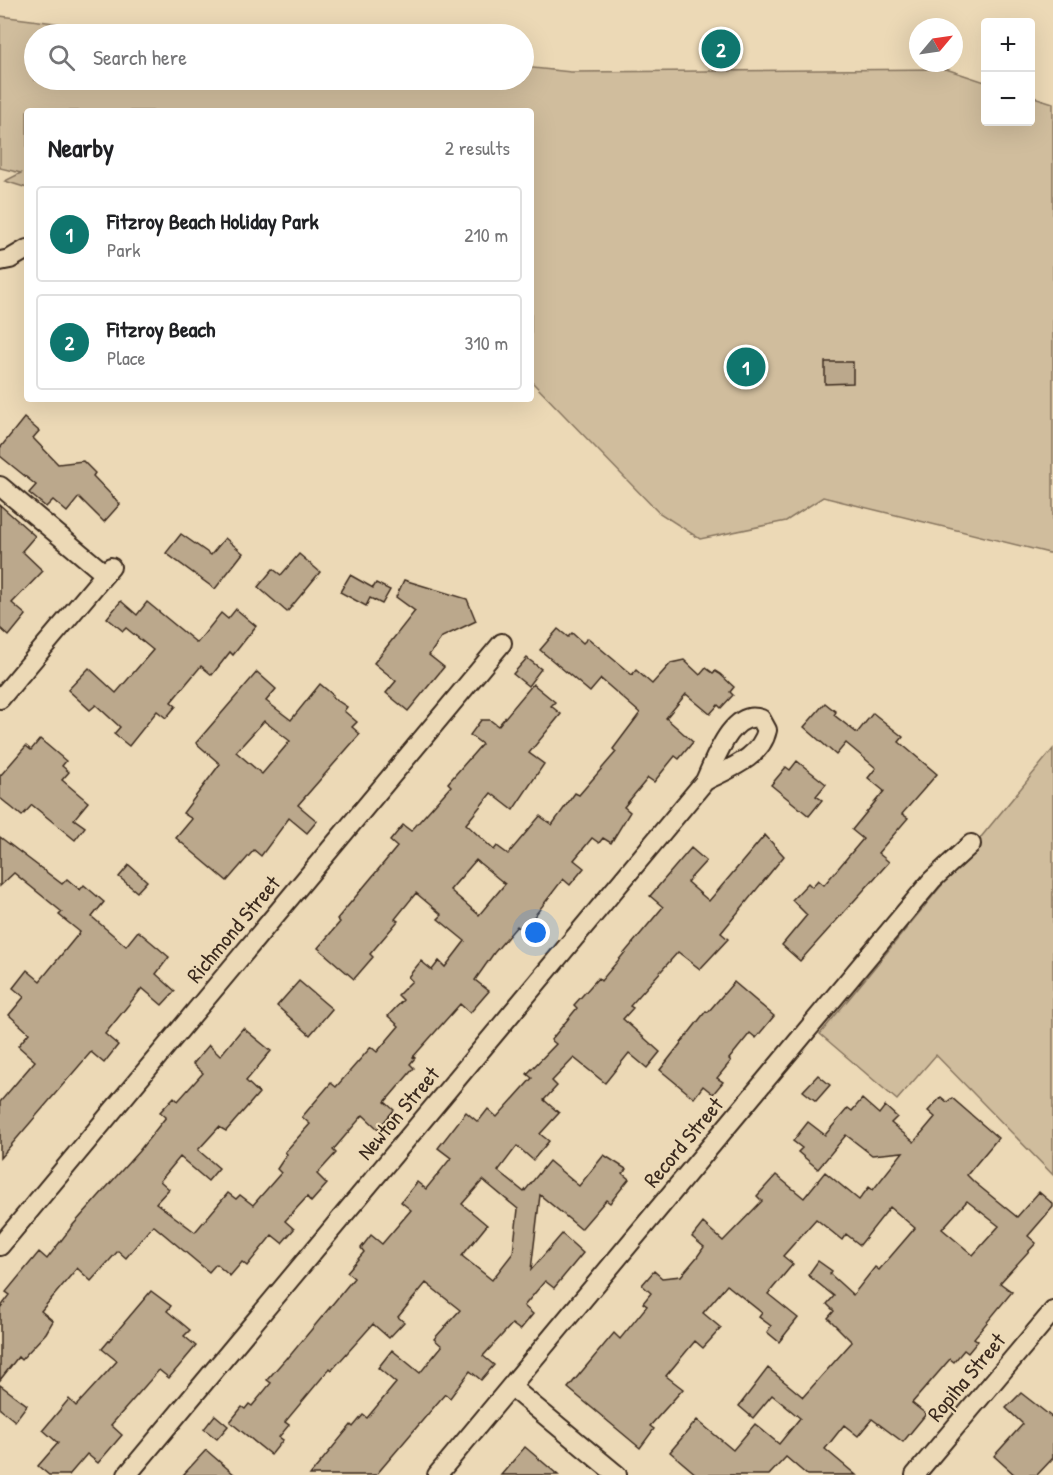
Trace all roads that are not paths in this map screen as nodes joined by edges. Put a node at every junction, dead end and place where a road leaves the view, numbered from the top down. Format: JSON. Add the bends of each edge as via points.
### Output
{"nodes":[{"id":1,"x":24,"y":250,"type":"edge"},
{"id":2,"x":5,"y":260,"type":"edge"},
{"id":3,"x":0,"y":486,"type":"edge"},
{"id":4,"x":502,"y":643,"type":"dead end"},
{"id":5,"x":0,"y":699,"type":"edge"},
{"id":6,"x":705,"y":782,"type":"dead end"},
{"id":7,"x":971,"y":844,"type":"dead end"},
{"id":8,"x":0,"y":1246,"type":"edge"},
{"id":9,"x":1053,"y":1311,"type":"edge"},
{"id":10,"x":511,"y":1387,"type":"junction"},
{"id":11,"x":127,"y":1475,"type":"edge"},
{"id":12,"x":437,"y":1475,"type":"edge"},
{"id":13,"x":617,"y":1475,"type":"edge"},
{"id":14,"x":915,"y":1475,"type":"edge"}],
"edges":[{"from":1,"to":2,"type":"street"},
{"from":3,"to":5,"type":"street","via":[[108,570]]},
{"from":4,"to":8,"type":"street","name":"Richmond Street"},
{"from":6,"to":11,"type":"street","name":"Newton Street"},
{"from":7,"to":10,"type":"street","name":"Record Street","via":[[932,880]]},
{"from":9,"to":14,"type":"street","name":"Ropiha Street"},
{"from":10,"to":12,"type":"street","name":"Record Street"},
{"from":10,"to":13,"type":"street"}]}
